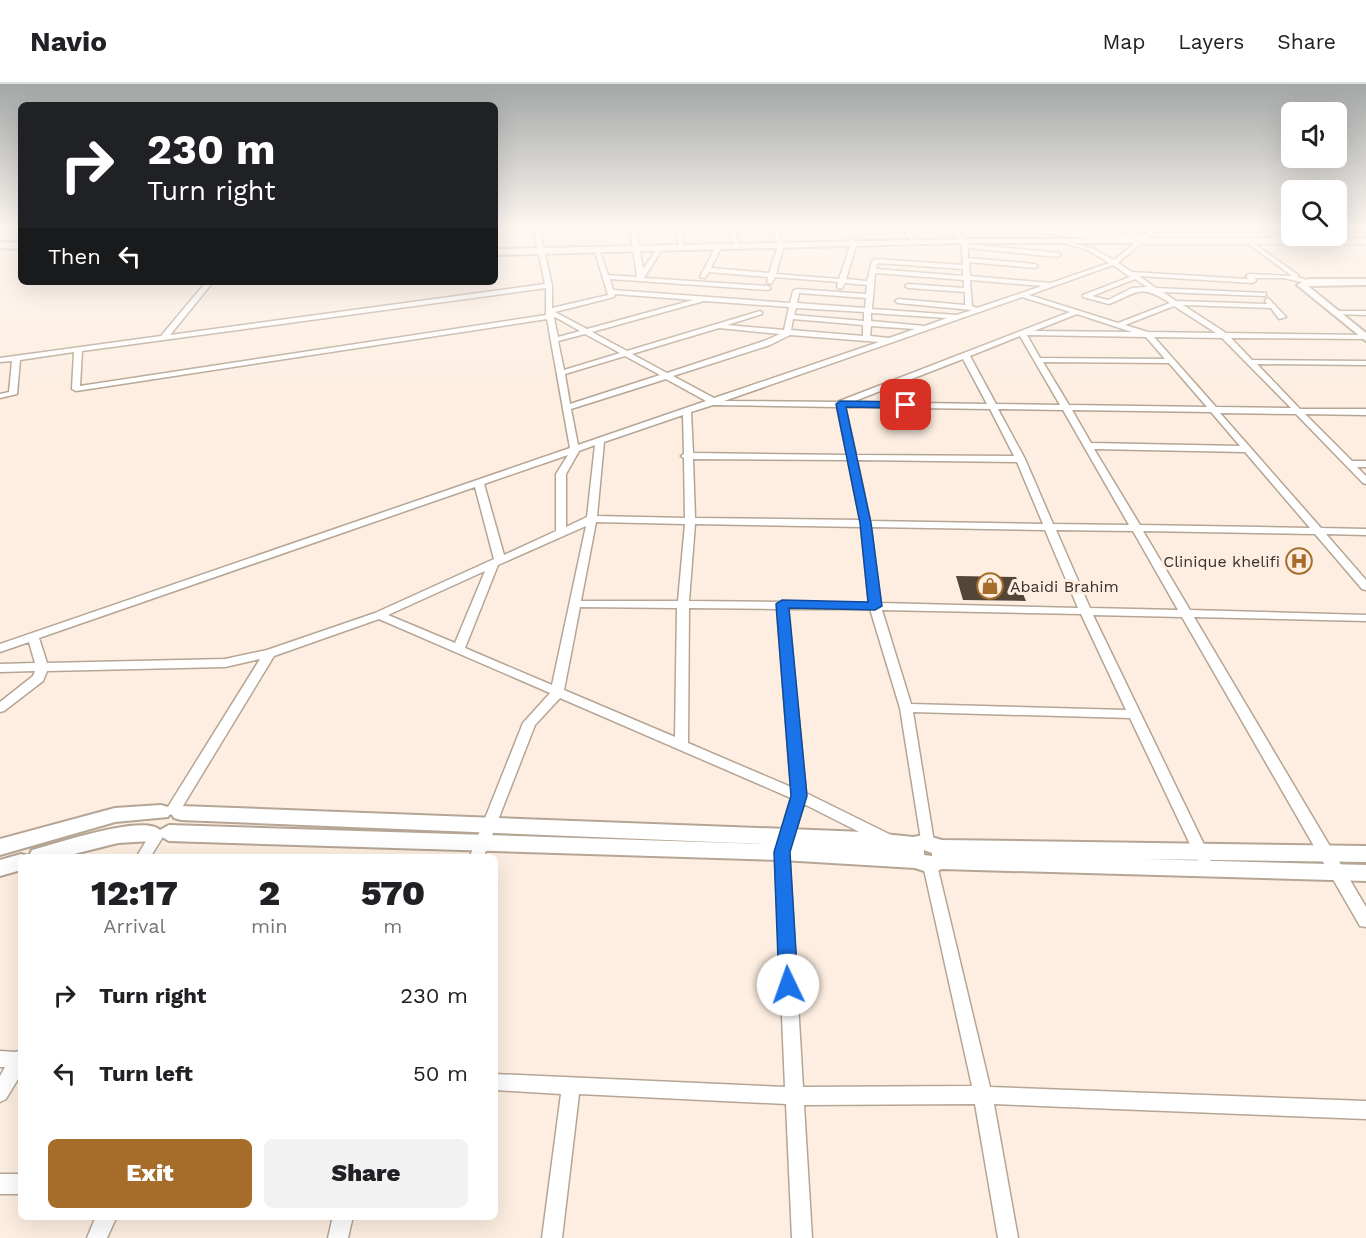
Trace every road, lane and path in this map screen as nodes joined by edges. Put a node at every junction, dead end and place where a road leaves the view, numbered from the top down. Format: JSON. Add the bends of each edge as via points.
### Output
{"nodes":[{"id":1,"x":842,"y":280,"type":"edge"},
{"id":2,"x":548,"y":281,"type":"edge"},
{"id":3,"x":606,"y":281,"type":"edge"},
{"id":4,"x":668,"y":281,"type":"edge"},
{"id":5,"x":701,"y":281,"type":"edge"},
{"id":6,"x":770,"y":281,"type":"edge"},
{"id":7,"x":850,"y":281,"type":"edge"},
{"id":8,"x":968,"y":281,"type":"edge"},
{"id":9,"x":1009,"y":281,"type":"edge"},
{"id":10,"x":1062,"y":281,"type":"edge"},
{"id":11,"x":1121,"y":281,"type":"edge"},
{"id":12,"x":1141,"y":281,"type":"edge"},
{"id":13,"x":1249,"y":281,"type":"edge"},
{"id":14,"x":1253,"y":281,"type":"joint"},
{"id":15,"x":1300,"y":281,"type":"edge"},
{"id":16,"x":1366,"y":282,"type":"edge"},
{"id":17,"x":870,"y":283,"type":"joint"},
{"id":18,"x":1039,"y":283,"type":"joint"},
{"id":19,"x":699,"y":284,"type":"junction"},
{"id":20,"x":1053,"y":284,"type":"junction"},
{"id":21,"x":208,"y":285,"type":"edge"},
{"id":22,"x":549,"y":286,"type":"junction"},
{"id":23,"x":908,"y":286,"type":"dead end"},
{"id":24,"x":1311,"y":287,"type":"junction"},
{"id":25,"x":768,"y":288,"type":"junction"},
{"id":26,"x":1152,"y":288,"type":"junction"},
{"id":27,"x":967,"y":290,"type":"junction"},
{"id":28,"x":610,"y":292,"type":"junction"},
{"id":29,"x":838,"y":294,"type":"junction"},
{"id":30,"x":1264,"y":294,"type":"junction"},
{"id":31,"x":1023,"y":295,"type":"junction"},
{"id":32,"x":712,"y":297,"type":"junction"},
{"id":33,"x":870,"y":297,"type":"junction"},
{"id":34,"x":764,"y":301,"type":"junction"},
{"id":35,"x":898,"y":301,"type":"dead end"},
{"id":36,"x":794,"y":303,"type":"junction"},
{"id":37,"x":1175,"y":303,"type":"junction"},
{"id":38,"x":969,"y":306,"type":"junction"},
{"id":39,"x":1273,"y":306,"type":"junction"},
{"id":40,"x":869,"y":310,"type":"junction"},
{"id":41,"x":981,"y":310,"type":"junction"},
{"id":42,"x":1077,"y":312,"type":"junction"},
{"id":43,"x":760,"y":313,"type":"junction"},
{"id":44,"x":1335,"y":313,"type":"junction"},
{"id":45,"x":1366,"y":313,"type":"edge"},
{"id":46,"x":552,"y":314,"type":"junction"},
{"id":47,"x":790,"y":317,"type":"junction"},
{"id":48,"x":962,"y":317,"type":"junction"},
{"id":49,"x":1282,"y":317,"type":"dead end"},
{"id":50,"x":868,"y":323,"type":"junction"},
{"id":51,"x":1119,"y":325,"type":"junction"},
{"id":52,"x":715,"y":326,"type":"junction"},
{"id":53,"x":929,"y":329,"type":"junction"},
{"id":54,"x":755,"y":330,"type":"junction"},
{"id":55,"x":588,"y":332,"type":"junction"},
{"id":56,"x":787,"y":333,"type":"junction"},
{"id":57,"x":1022,"y":333,"type":"junction"},
{"id":58,"x":1149,"y":335,"type":"junction"},
{"id":59,"x":165,"y":336,"type":"junction"},
{"id":60,"x":1225,"y":336,"type":"junction"},
{"id":61,"x":866,"y":339,"type":"junction"},
{"id":62,"x":1364,"y":339,"type":"edge"},
{"id":63,"x":555,"y":340,"type":"junction"},
{"id":64,"x":894,"y":341,"type":"junction"},
{"id":65,"x":767,"y":344,"type":"junction"},
{"id":66,"x":78,"y":349,"type":"junction"},
{"id":67,"x":627,"y":354,"type":"junction"},
{"id":68,"x":966,"y":356,"type":"junction"},
{"id":69,"x":16,"y":358,"type":"junction"},
{"id":70,"x":0,"y":360,"type":"edge"},
{"id":71,"x":1038,"y":360,"type":"junction"},
{"id":72,"x":1173,"y":362,"type":"junction"},
{"id":73,"x":1250,"y":362,"type":"junction"},
{"id":74,"x":1366,"y":363,"type":"edge"},
{"id":75,"x":561,"y":373,"type":"junction"},
{"id":76,"x":669,"y":377,"type":"junction"},
{"id":77,"x":0,"y":396,"type":"edge"},
{"id":78,"x":716,"y":402,"type":"junction"},
{"id":79,"x":840,"y":404,"type":"junction"},
{"id":80,"x":994,"y":406,"type":"junction"},
{"id":81,"x":1065,"y":407,"type":"junction"},
{"id":82,"x":567,"y":408,"type":"junction"},
{"id":83,"x":1215,"y":410,"type":"junction"},
{"id":84,"x":1298,"y":411,"type":"junction"},
{"id":85,"x":1366,"y":412,"type":"edge"},
{"id":86,"x":687,"y":413,"type":"junction"},
{"id":87,"x":600,"y":442,"type":"junction"},
{"id":88,"x":1087,"y":446,"type":"junction"},
{"id":89,"x":1249,"y":449,"type":"junction"},
{"id":90,"x":575,"y":451,"type":"junction"},
{"id":91,"x":686,"y":456,"type":"junction"},
{"id":92,"x":853,"y":458,"type":"junction"},
{"id":93,"x":1020,"y":459,"type":"junction"},
{"id":94,"x":1350,"y":464,"type":"junction"},
{"id":95,"x":1366,"y":464,"type":"edge"},
{"id":96,"x":1366,"y":481,"type":"edge"},
{"id":97,"x":479,"y":483,"type":"junction"},
{"id":98,"x":592,"y":519,"type":"junction"},
{"id":99,"x":690,"y":520,"type":"junction"},
{"id":100,"x":866,"y":523,"type":"junction"},
{"id":101,"x":1049,"y":525,"type":"junction"},
{"id":102,"x":1134,"y":528,"type":"junction"},
{"id":103,"x":1319,"y":531,"type":"junction"},
{"id":104,"x":1366,"y":532,"type":"edge"},
{"id":105,"x":561,"y":533,"type":"junction"},
{"id":106,"x":496,"y":563,"type":"junction"},
{"id":107,"x":1366,"y":587,"type":"edge"},
{"id":108,"x":575,"y":604,"type":"junction"},
{"id":109,"x":683,"y":604,"type":"junction"},
{"id":110,"x":782,"y":604,"type":"junction"},
{"id":111,"x":875,"y":606,"type":"junction"},
{"id":112,"x":1085,"y":610,"type":"junction"},
{"id":113,"x":1184,"y":613,"type":"junction"},
{"id":114,"x":379,"y":615,"type":"junction"},
{"id":115,"x":1366,"y":618,"type":"edge"},
{"id":116,"x":33,"y":637,"type":"junction"},
{"id":117,"x":0,"y":648,"type":"edge"},
{"id":118,"x":458,"y":650,"type":"junction"},
{"id":119,"x":270,"y":653,"type":"junction"},
{"id":120,"x":42,"y":667,"type":"junction"},
{"id":121,"x":0,"y":668,"type":"edge"},
{"id":122,"x":557,"y":693,"type":"junction"},
{"id":123,"x":0,"y":708,"type":"edge"},
{"id":124,"x":906,"y":708,"type":"junction"},
{"id":125,"x":1133,"y":714,"type":"junction"},
{"id":126,"x":681,"y":744,"type":"junction"},
{"id":127,"x":799,"y":796,"type":"junction"},
{"id":128,"x":172,"y":812,"type":"junction"},
{"id":129,"x":159,"y":834,"type":"junction"},
{"id":130,"x":483,"y":843,"type":"edge"},
{"id":131,"x":784,"y":845,"type":"junction"},
{"id":132,"x":0,"y":847,"type":"edge"},
{"id":133,"x":923,"y":852,"type":"junction"},
{"id":134,"x":1325,"y":852,"type":"junction"},
{"id":135,"x":47,"y":854,"type":"edge"},
{"id":136,"x":145,"y":854,"type":"edge"},
{"id":137,"x":1366,"y":854,"type":"edge"},
{"id":138,"x":1204,"y":860,"type":"junction"},
{"id":139,"x":18,"y":863,"type":"edge"},
{"id":140,"x":0,"y":868,"type":"edge"},
{"id":141,"x":1336,"y":873,"type":"junction"},
{"id":142,"x":1366,"y":873,"type":"edge"},
{"id":143,"x":1366,"y":921,"type":"edge"},
{"id":144,"x":0,"y":1059,"type":"edge"},
{"id":145,"x":18,"y":1059,"type":"edge"},
{"id":146,"x":18,"y":1064,"type":"edge"},
{"id":147,"x":498,"y":1082,"type":"edge"},
{"id":148,"x":571,"y":1086,"type":"junction"},
{"id":149,"x":0,"y":1093,"type":"edge"},
{"id":150,"x":983,"y":1095,"type":"junction"},
{"id":151,"x":794,"y":1096,"type":"junction"},
{"id":152,"x":1366,"y":1110,"type":"edge"},
{"id":153,"x":0,"y":1184,"type":"edge"},
{"id":154,"x":18,"y":1184,"type":"edge"},
{"id":155,"x":105,"y":1220,"type":"edge"},
{"id":156,"x":342,"y":1220,"type":"edge"},
{"id":157,"x":97,"y":1238,"type":"edge"},
{"id":158,"x":338,"y":1238,"type":"edge"},
{"id":159,"x":552,"y":1238,"type":"edge"},
{"id":160,"x":802,"y":1238,"type":"edge"},
{"id":161,"x":1008,"y":1238,"type":"edge"}],
"edges":[{"from":1,"to":29,"type":"street"},
{"from":2,"to":22,"type":"street"},
{"from":3,"to":28,"type":"street"},
{"from":4,"to":19,"type":"street"},
{"from":5,"to":19,"type":"street"},
{"from":6,"to":25,"type":"street"},
{"from":7,"to":17,"type":"street"},
{"from":8,"to":27,"type":"street"},
{"from":9,"to":18,"type":"street"},
{"from":10,"to":20,"type":"street"},
{"from":11,"to":26,"type":"street","via":[[1085,296],[1109,302],[1134,289]]},
{"from":12,"to":26,"type":"street"},
{"from":13,"to":14,"type":"street"},
{"from":14,"to":30,"type":"street"},
{"from":15,"to":24,"type":"street"},
{"from":16,"to":24,"type":"street"},
{"from":17,"to":33,"type":"street"},
{"from":18,"to":20,"type":"street"},
{"from":19,"to":25,"type":"street"},
{"from":20,"to":31,"type":"street"},
{"from":21,"to":59,"type":"street"},
{"from":22,"to":46,"type":"street"},
{"from":22,"to":59,"type":"street"},
{"from":23,"to":27,"type":"street"},
{"from":24,"to":44,"type":"street"},
{"from":24,"to":62,"type":"street","via":[[1316,302]]},
{"from":25,"to":34,"type":"street"},
{"from":26,"to":30,"type":"street"},
{"from":26,"to":37,"type":"street"},
{"from":27,"to":38,"type":"street"},
{"from":28,"to":32,"type":"street"},
{"from":28,"to":46,"type":"street","via":[[612,296]]},
{"from":29,"to":33,"type":"street"},
{"from":29,"to":36,"type":"street","via":[[796,291]]},
{"from":30,"to":39,"type":"street"},
{"from":31,"to":41,"type":"street"},
{"from":31,"to":42,"type":"street"},
{"from":32,"to":34,"type":"street"},
{"from":32,"to":55,"type":"street"},
{"from":33,"to":40,"type":"street"},
{"from":34,"to":36,"type":"street"},
{"from":34,"to":43,"type":"street"},
{"from":35,"to":38,"type":"street"},
{"from":36,"to":40,"type":"street"},
{"from":36,"to":47,"type":"street"},
{"from":37,"to":39,"type":"street"},
{"from":37,"to":51,"type":"street"},
{"from":37,"to":60,"type":"street"},
{"from":38,"to":41,"type":"street"},
{"from":39,"to":49,"type":"street"},
{"from":40,"to":48,"type":"street"},
{"from":40,"to":50,"type":"street"},
{"from":41,"to":48,"type":"street"},
{"from":42,"to":51,"type":"street"},
{"from":42,"to":57,"type":"street"},
{"from":43,"to":52,"type":"street"},
{"from":43,"to":54,"type":"street"},
{"from":44,"to":45,"type":"street"},
{"from":44,"to":62,"type":"street"},
{"from":46,"to":55,"type":"street"},
{"from":46,"to":63,"type":"street"},
{"from":46,"to":66,"type":"street","via":[[76,389]]},
{"from":47,"to":50,"type":"street"},
{"from":47,"to":56,"type":"street"},
{"from":48,"to":53,"type":"street"},
{"from":50,"to":53,"type":"street"},
{"from":50,"to":61,"type":"street"},
{"from":51,"to":58,"type":"street"},
{"from":52,"to":54,"type":"street"},
{"from":52,"to":67,"type":"street"},
{"from":53,"to":64,"type":"street"},
{"from":54,"to":56,"type":"street"},
{"from":54,"to":65,"type":"street"},
{"from":55,"to":63,"type":"street"},
{"from":55,"to":67,"type":"street"},
{"from":56,"to":61,"type":"street"},
{"from":56,"to":65,"type":"street"},
{"from":57,"to":58,"type":"street"},
{"from":57,"to":68,"type":"street"},
{"from":57,"to":71,"type":"street"},
{"from":58,"to":60,"type":"street"},
{"from":58,"to":72,"type":"street"},
{"from":59,"to":66,"type":"street"},
{"from":60,"to":62,"type":"street"},
{"from":60,"to":73,"type":"street"},
{"from":61,"to":64,"type":"street"},
{"from":63,"to":75,"type":"street"},
{"from":64,"to":78,"type":"street"},
{"from":65,"to":76,"type":"street"},
{"from":66,"to":69,"type":"street"},
{"from":67,"to":75,"type":"street"},
{"from":67,"to":76,"type":"street"},
{"from":68,"to":79,"type":"street"},
{"from":68,"to":80,"type":"street"},
{"from":69,"to":70,"type":"street"},
{"from":69,"to":77,"type":"street","via":[[13,394]]},
{"from":71,"to":72,"type":"street"},
{"from":71,"to":81,"type":"street"},
{"from":72,"to":83,"type":"street"},
{"from":73,"to":74,"type":"street"},
{"from":73,"to":84,"type":"street"},
{"from":75,"to":82,"type":"street"},
{"from":76,"to":78,"type":"street"},
{"from":76,"to":82,"type":"street"},
{"from":78,"to":79,"type":"street"},
{"from":78,"to":86,"type":"street"},
{"from":79,"to":80,"type":"street"},
{"from":79,"to":92,"type":"street"},
{"from":80,"to":81,"type":"street"},
{"from":80,"to":93,"type":"street"},
{"from":81,"to":83,"type":"street"},
{"from":81,"to":88,"type":"street"},
{"from":82,"to":90,"type":"street"},
{"from":83,"to":84,"type":"street"},
{"from":83,"to":89,"type":"street"},
{"from":84,"to":85,"type":"street"},
{"from":84,"to":94,"type":"street"},
{"from":86,"to":87,"type":"street"},
{"from":86,"to":91,"type":"street"},
{"from":87,"to":90,"type":"street"},
{"from":87,"to":98,"type":"street"},
{"from":88,"to":89,"type":"street"},
{"from":88,"to":102,"type":"street"},
{"from":89,"to":103,"type":"street"},
{"from":90,"to":97,"type":"street"},
{"from":90,"to":105,"type":"street","via":[[561,474]]},
{"from":91,"to":92,"type":"street"},
{"from":91,"to":99,"type":"street"},
{"from":92,"to":93,"type":"street"},
{"from":92,"to":100,"type":"street"},
{"from":93,"to":101,"type":"street"},
{"from":94,"to":95,"type":"street"},
{"from":94,"to":96,"type":"street"},
{"from":97,"to":106,"type":"street"},
{"from":97,"to":116,"type":"street"},
{"from":98,"to":99,"type":"street"},
{"from":98,"to":105,"type":"street"},
{"from":98,"to":108,"type":"street"},
{"from":99,"to":100,"type":"street"},
{"from":99,"to":109,"type":"street"},
{"from":100,"to":101,"type":"street"},
{"from":100,"to":111,"type":"street"},
{"from":101,"to":102,"type":"street"},
{"from":101,"to":112,"type":"street"},
{"from":102,"to":103,"type":"street"},
{"from":102,"to":113,"type":"street"},
{"from":103,"to":104,"type":"street"},
{"from":103,"to":107,"type":"street"},
{"from":105,"to":106,"type":"street"},
{"from":106,"to":114,"type":"street"},
{"from":106,"to":118,"type":"street"},
{"from":108,"to":109,"type":"street"},
{"from":108,"to":122,"type":"street"},
{"from":109,"to":110,"type":"street"},
{"from":109,"to":126,"type":"street"},
{"from":110,"to":111,"type":"street"},
{"from":110,"to":127,"type":"street"},
{"from":111,"to":112,"type":"street"},
{"from":111,"to":124,"type":"street"},
{"from":112,"to":113,"type":"street"},
{"from":112,"to":125,"type":"street"},
{"from":113,"to":115,"type":"street"},
{"from":113,"to":134,"type":"street"},
{"from":114,"to":118,"type":"street"},
{"from":114,"to":119,"type":"street"},
{"from":116,"to":117,"type":"street"},
{"from":116,"to":120,"type":"street"},
{"from":118,"to":122,"type":"street"},
{"from":119,"to":120,"type":"street","via":[[225,663]]},
{"from":119,"to":128,"type":"street"},
{"from":120,"to":121,"type":"street"},
{"from":120,"to":123,"type":"street","via":[[39,678]]},
{"from":122,"to":126,"type":"street"},
{"from":122,"to":130,"type":"street","via":[[529,723]]},
{"from":124,"to":125,"type":"street"},
{"from":124,"to":133,"type":"street"},
{"from":125,"to":138,"type":"street"},
{"from":126,"to":127,"type":"street"},
{"from":127,"to":131,"type":"street"},
{"from":127,"to":133,"type":"street"},
{"from":128,"to":129,"type":"street","via":[[148,823],[149,831]]},
{"from":128,"to":130,"type":"street"},
{"from":128,"to":132,"type":"street","via":[[115,816]]},
{"from":129,"to":130,"type":"street"},
{"from":129,"to":135,"type":"street","via":[[118,835]]},
{"from":129,"to":136,"type":"street"},
{"from":130,"to":131,"type":"street"},
{"from":131,"to":133,"type":"street"},
{"from":131,"to":133,"type":"street"},
{"from":131,"to":151,"type":"street"},
{"from":133,"to":138,"type":"street"},
{"from":133,"to":150,"type":"street"},
{"from":134,"to":137,"type":"street"},
{"from":134,"to":138,"type":"street"},
{"from":134,"to":141,"type":"street"},
{"from":138,"to":141,"type":"street"},
{"from":139,"to":140,"type":"street"},
{"from":141,"to":142,"type":"street"},
{"from":141,"to":143,"type":"street"},
{"from":144,"to":145,"type":"street"},
{"from":146,"to":149,"type":"street"},
{"from":147,"to":148,"type":"street"},
{"from":148,"to":151,"type":"street"},
{"from":148,"to":159,"type":"street"},
{"from":150,"to":151,"type":"street"},
{"from":150,"to":152,"type":"street"},
{"from":150,"to":161,"type":"street"},
{"from":151,"to":160,"type":"street"},
{"from":153,"to":154,"type":"street"},
{"from":155,"to":157,"type":"street"},
{"from":156,"to":158,"type":"street"}]}
